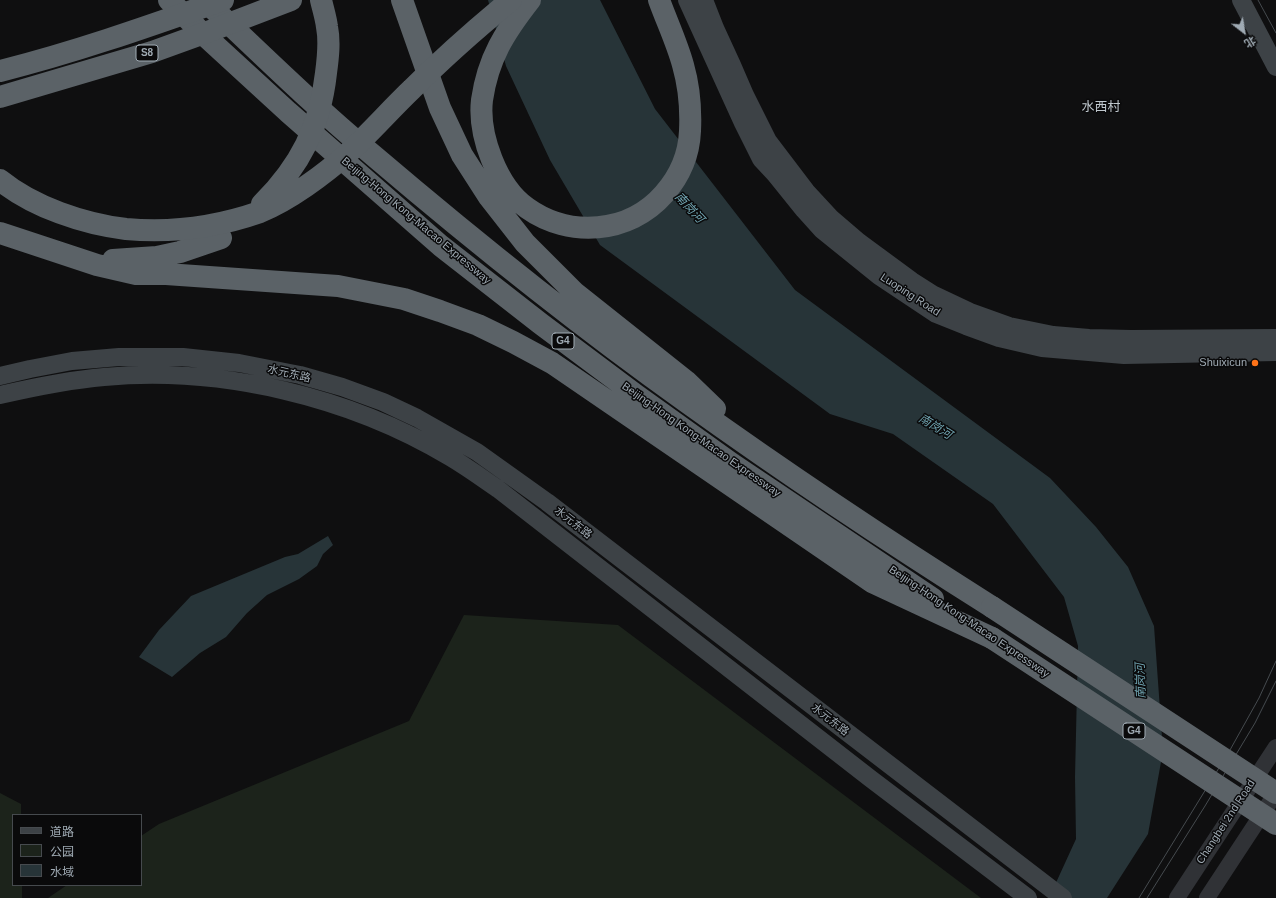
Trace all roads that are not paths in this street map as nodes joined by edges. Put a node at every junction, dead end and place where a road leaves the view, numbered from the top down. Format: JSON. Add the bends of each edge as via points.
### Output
{"nodes":[{"id":1,"x":169,"y":0,"type":"edge"},
{"id":2,"x":204,"y":0,"type":"edge"},
{"id":3,"x":223,"y":0,"type":"edge"},
{"id":4,"x":291,"y":0,"type":"edge"},
{"id":5,"x":321,"y":0,"type":"edge"},
{"id":6,"x":402,"y":0,"type":"edge"},
{"id":7,"x":511,"y":0,"type":"edge"},
{"id":8,"x":530,"y":0,"type":"edge"},
{"id":9,"x":659,"y":0,"type":"edge"},
{"id":10,"x":687,"y":0,"type":"edge"},
{"id":11,"x":704,"y":0,"type":"edge"},
{"id":12,"x":1241,"y":0,"type":"edge"},
{"id":13,"x":1276,"y":67,"type":"edge"},
{"id":14,"x":0,"y":71,"type":"edge"},
{"id":15,"x":0,"y":97,"type":"edge"},
{"id":16,"x":0,"y":180,"type":"edge"},
{"id":17,"x":0,"y":232,"type":"edge"},
{"id":18,"x":60,"y":253,"type":"junction"},
{"id":19,"x":1276,"y":338,"type":"edge"},
{"id":20,"x":1276,"y":352,"type":"edge"},
{"id":21,"x":0,"y":376,"type":"edge"},
{"id":22,"x":0,"y":395,"type":"edge"},
{"id":23,"x":760,"y":453,"type":"junction"},
{"id":24,"x":992,"y":638,"type":"junction"},
{"id":25,"x":1276,"y":747,"type":"edge"},
{"id":26,"x":1276,"y":793,"type":"edge"},
{"id":27,"x":1276,"y":824,"type":"edge"},
{"id":28,"x":1028,"y":898,"type":"edge"},
{"id":29,"x":1063,"y":898,"type":"edge"},
{"id":30,"x":1177,"y":898,"type":"edge"},
{"id":31,"x":1207,"y":898,"type":"edge"}],
"edges":[{"from":1,"to":24,"type":"highway","name":"Beijing-Hong Kong-Macao Expressway","number":"G4","via":[[288,112],[441,246],[541,324],[732,464]]},
{"from":2,"to":23,"type":"highway","name":"Beijing-Hong Kong-Macao Expressway","number":"G4","via":[[372,155],[504,264],[585,327]]},
{"from":3,"to":14,"type":"highway","number":"S8","bridge":true,"via":[[132,32]]},
{"from":4,"to":15,"type":"highway","number":"S8","bridge":true,"via":[[152,52]]},
{"from":5,"to":18,"type":"highway","bridge":true,"via":[[328,27],[329,56],[324,92],[315,126],[301,156],[279,187],[251,216],[221,238],[158,257],[111,260]]},
{"from":6,"to":23,"type":"highway","via":[[440,108],[462,155],[489,197],[525,243],[574,292],[686,381]]},
{"from":7,"to":16,"type":"highway","bridge":true,"via":[[418,83],[347,154],[306,186],[260,211],[204,226],[171,230],[116,228],[64,214],[28,198]]},
{"from":8,"to":9,"type":"highway","via":[[510,24],[491,63],[482,101],[482,121],[487,144],[493,161],[511,193],[526,207],[563,225],[590,228],[612,226],[640,214],[656,203],[673,184],[684,161],[690,132],[688,90],[683,65]]},
{"from":10,"to":20,"type":"main road","name":"Luoping Road","via":[[761,159],[822,230],[879,276],[936,314],[999,338],[1042,348],[1124,354]]},
{"from":11,"to":19,"type":"main road","name":"Luoping Road","via":[[768,141],[806,191],[831,218],[859,242],[934,295],[1009,326],[1053,335],[1103,338]]},
{"from":12,"to":13,"type":"main road"},
{"from":17,"to":18,"type":"highway"},
{"from":18,"to":24,"type":"highway","via":[[136,274],[338,286],[404,300],[478,325],[552,363],[872,582]]},
{"from":21,"to":29,"type":"main road","name":"水元东路","via":[[72,361],[119,357],[183,357],[238,363],[300,375],[383,402],[417,418],[477,452],[547,502]]},
{"from":22,"to":28,"type":"main road","name":"水元东路","via":[[38,386],[105,377],[147,375],[231,380],[336,405],[379,421],[416,439],[450,457],[498,489],[834,751]]},
{"from":23,"to":26,"type":"highway","name":"Beijing-Hong Kong-Macao Expressway","number":"G4","bridge":true,"via":[[910,555]]},
{"from":24,"to":27,"type":"highway","name":"Beijing-Hong Kong-Macao Expressway","number":"G4","bridge":true},
{"from":25,"to":30,"type":"street","name":"Changbei 2nd Road"},
{"from":26,"to":31,"type":"street"}]}
